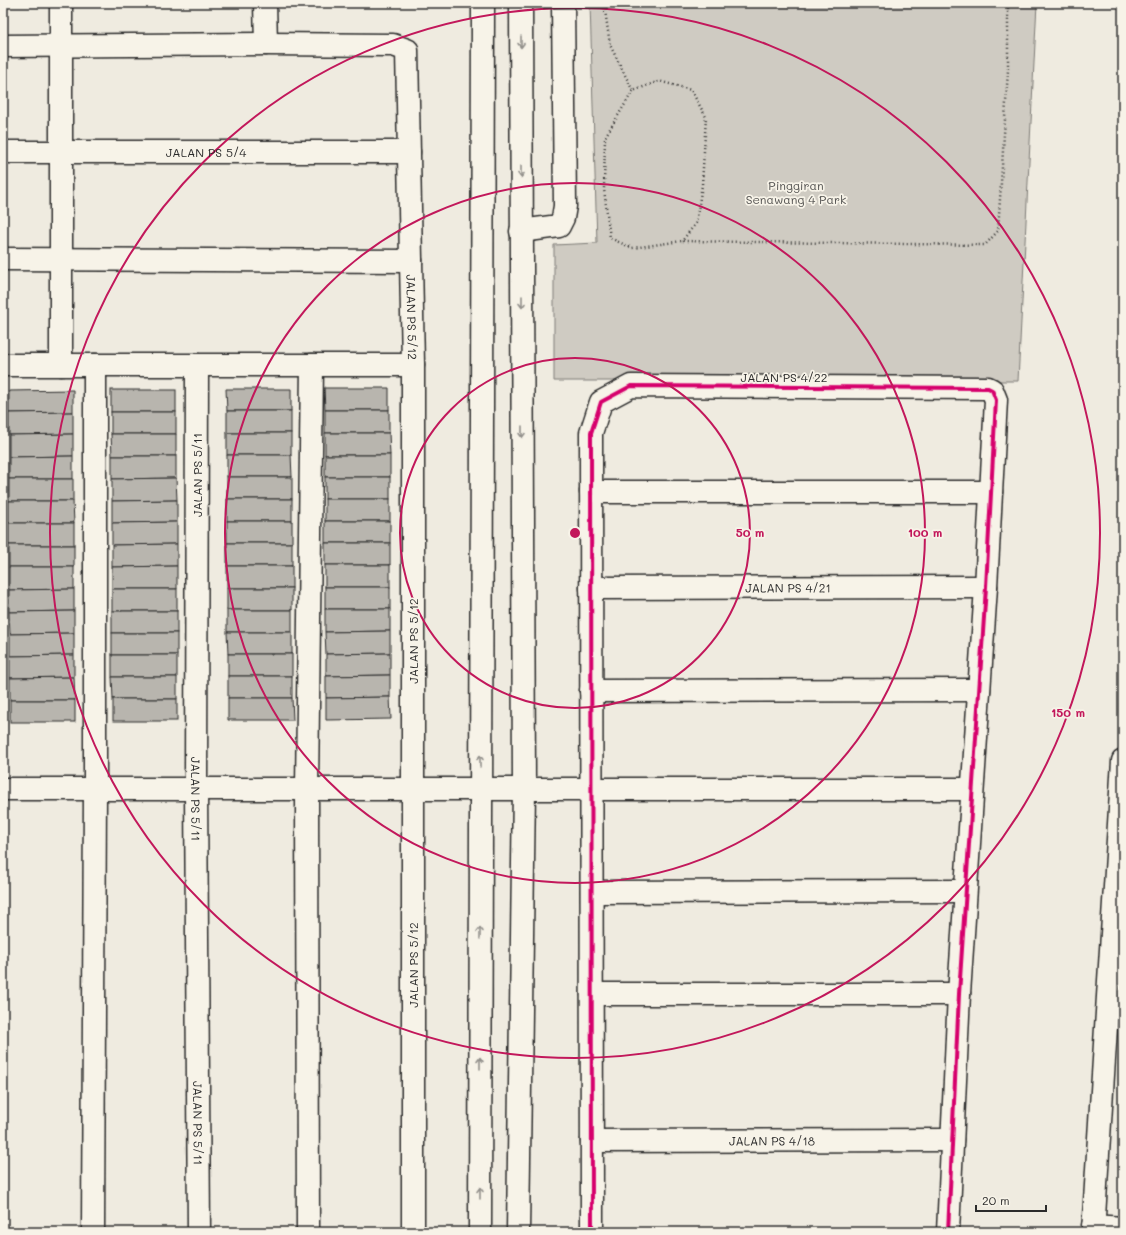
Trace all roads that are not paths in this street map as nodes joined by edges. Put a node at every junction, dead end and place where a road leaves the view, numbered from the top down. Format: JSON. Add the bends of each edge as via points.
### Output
{"nodes":[{"id":1,"x":61,"y":3,"type":"edge"},
{"id":2,"x":265,"y":3,"type":"edge"},
{"id":3,"x":483,"y":3,"type":"edge"},
{"id":4,"x":521,"y":3,"type":"edge"},
{"id":5,"x":563,"y":3,"type":"edge"},
{"id":6,"x":266,"y":44,"type":"junction"},
{"id":7,"x":3,"y":46,"type":"edge"},
{"id":8,"x":61,"y":46,"type":"junction"},
{"id":9,"x":3,"y":152,"type":"edge"},
{"id":10,"x":61,"y":152,"type":"junction"},
{"id":11,"x":409,"y":152,"type":"junction"},
{"id":12,"x":521,"y":232,"type":"junction"},
{"id":13,"x":3,"y":259,"type":"edge"},
{"id":14,"x":61,"y":259,"type":"junction"},
{"id":15,"x":411,"y":261,"type":"junction"},
{"id":16,"x":3,"y":365,"type":"edge"},
{"id":17,"x":61,"y":365,"type":"junction"},
{"id":18,"x":95,"y":365,"type":"junction"},
{"id":19,"x":197,"y":365,"type":"junction"},
{"id":20,"x":312,"y":365,"type":"junction"},
{"id":21,"x":413,"y":365,"type":"junction"},
{"id":22,"x":591,"y":492,"type":"junction"},
{"id":23,"x":991,"y":492,"type":"junction"},
{"id":24,"x":986,"y":587,"type":"junction"},
{"id":25,"x":591,"y":588,"type":"junction"},
{"id":26,"x":979,"y":690,"type":"junction"},
{"id":27,"x":591,"y":691,"type":"junction"},
{"id":28,"x":1123,"y":761,"type":"edge"},
{"id":29,"x":3,"y":789,"type":"edge"},
{"id":30,"x":95,"y":789,"type":"junction"},
{"id":31,"x":196,"y":789,"type":"junction"},
{"id":32,"x":307,"y":789,"type":"junction"},
{"id":33,"x":413,"y":789,"type":"junction"},
{"id":34,"x":480,"y":789,"type":"junction"},
{"id":35,"x":524,"y":789,"type":"junction"},
{"id":36,"x":972,"y":789,"type":"junction"},
{"id":37,"x":592,"y":790,"type":"junction"},
{"id":38,"x":1122,"y":805,"type":"edge"},
{"id":39,"x":966,"y":891,"type":"junction"},
{"id":40,"x":592,"y":892,"type":"junction"},
{"id":41,"x":592,"y":994,"type":"junction"},
{"id":42,"x":959,"y":994,"type":"junction"},
{"id":43,"x":1115,"y":1017,"type":"edge"},
{"id":44,"x":952,"y":1140,"type":"junction"},
{"id":45,"x":592,"y":1141,"type":"junction"},
{"id":46,"x":1123,"y":1228,"type":"edge"},
{"id":47,"x":1093,"y":1229,"type":"edge"},
{"id":48,"x":92,"y":1232,"type":"edge"},
{"id":49,"x":199,"y":1232,"type":"edge"},
{"id":50,"x":308,"y":1232,"type":"edge"},
{"id":51,"x":413,"y":1232,"type":"edge"},
{"id":52,"x":480,"y":1232,"type":"edge"},
{"id":53,"x":518,"y":1232,"type":"edge"},
{"id":54,"x":592,"y":1232,"type":"edge"},
{"id":55,"x":948,"y":1232,"type":"edge"}],
"edges":[{"from":1,"to":8,"type":"street"},
{"from":2,"to":6,"type":"street"},
{"from":34,"to":3,"type":"street","one_way":true},
{"from":4,"to":12,"type":"street","one_way":true},
{"from":5,"to":12,"type":"street","via":[[563,218],[559,226]]},
{"from":6,"to":8,"type":"street"},
{"from":6,"to":11,"type":"street","name":"JALAN PS 5/12","via":[[394,45],[407,50]]},
{"from":7,"to":8,"type":"street"},
{"from":8,"to":10,"type":"street"},
{"from":9,"to":10,"type":"street","name":"JALAN PS 5/4"},
{"from":10,"to":11,"type":"street","name":"JALAN PS 5/4"},
{"from":10,"to":14,"type":"street"},
{"from":11,"to":15,"type":"street","name":"JALAN PS 5/12"},
{"from":12,"to":35,"type":"street","one_way":true},
{"from":13,"to":14,"type":"street"},
{"from":14,"to":15,"type":"street"},
{"from":14,"to":17,"type":"street"},
{"from":15,"to":21,"type":"street","name":"JALAN PS 5/12"},
{"from":16,"to":17,"type":"street"},
{"from":17,"to":18,"type":"street"},
{"from":18,"to":19,"type":"street"},
{"from":18,"to":30,"type":"street"},
{"from":19,"to":20,"type":"street"},
{"from":19,"to":31,"type":"street","name":"JALAN PS 5/11"},
{"from":20,"to":21,"type":"street"},
{"from":20,"to":32,"type":"street"},
{"from":21,"to":33,"type":"street","name":"JALAN PS 5/12"},
{"from":22,"to":23,"type":"street"},
{"from":22,"to":23,"type":"street","name":"JALAN PS 4/22","via":[[591,432],[601,402],[632,386],[988,388],[992,390],[996,400]]},
{"from":22,"to":25,"type":"street"},
{"from":23,"to":24,"type":"street"},
{"from":24,"to":25,"type":"street","name":"JALAN PS 4/21"},
{"from":24,"to":26,"type":"street"},
{"from":25,"to":27,"type":"street"},
{"from":26,"to":27,"type":"street"},
{"from":26,"to":36,"type":"street"},
{"from":27,"to":37,"type":"street"},
{"from":28,"to":38,"type":"street"},
{"from":29,"to":30,"type":"street"},
{"from":30,"to":31,"type":"street"},
{"from":30,"to":48,"type":"street"},
{"from":31,"to":32,"type":"street"},
{"from":31,"to":49,"type":"street","name":"JALAN PS 5/11"},
{"from":32,"to":33,"type":"street"},
{"from":32,"to":50,"type":"street"},
{"from":33,"to":34,"type":"street"},
{"from":33,"to":51,"type":"street","name":"JALAN PS 5/12"},
{"from":34,"to":35,"type":"street"},
{"from":52,"to":34,"type":"street","one_way":true},
{"from":35,"to":37,"type":"street"},
{"from":35,"to":53,"type":"street"},
{"from":36,"to":37,"type":"street"},
{"from":36,"to":39,"type":"street"},
{"from":37,"to":40,"type":"street"},
{"from":38,"to":43,"type":"street"},
{"from":39,"to":40,"type":"street"},
{"from":39,"to":42,"type":"street"},
{"from":40,"to":41,"type":"street"},
{"from":41,"to":42,"type":"street"},
{"from":41,"to":45,"type":"street"},
{"from":42,"to":44,"type":"street"},
{"from":43,"to":47,"type":"street"},
{"from":44,"to":45,"type":"street","name":"JALAN PS 4/18"},
{"from":44,"to":55,"type":"street"},
{"from":45,"to":54,"type":"street"},
{"from":46,"to":47,"type":"street"}]}
